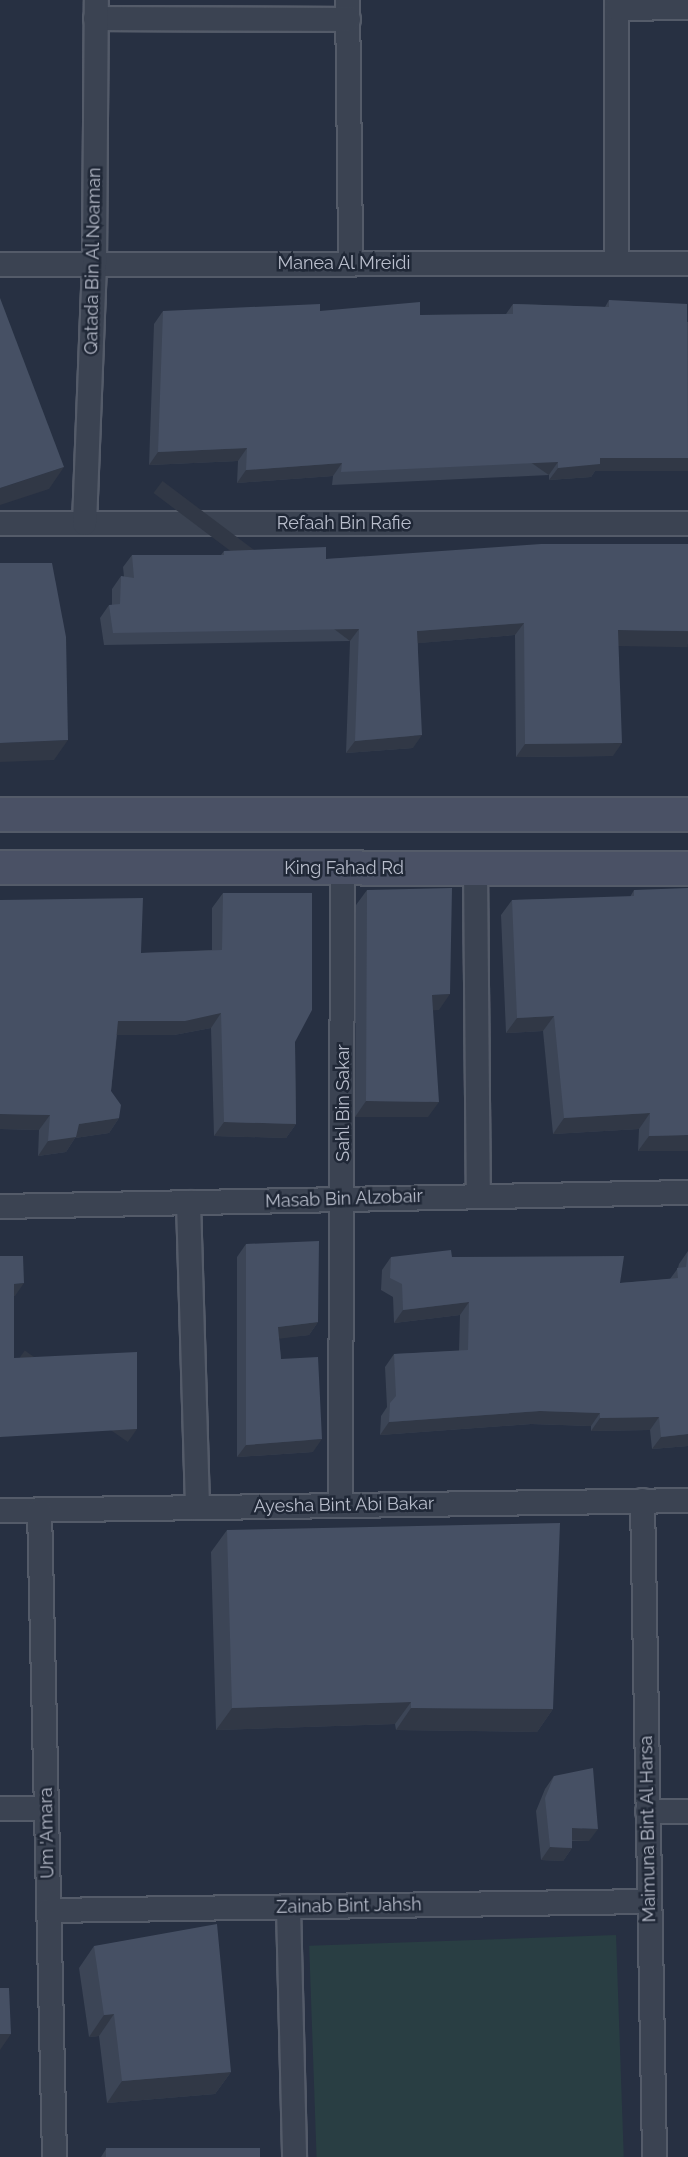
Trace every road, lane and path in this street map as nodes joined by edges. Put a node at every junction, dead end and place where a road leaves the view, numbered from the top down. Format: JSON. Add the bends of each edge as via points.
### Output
{"nodes":[{"id":1,"x":616,"y":4,"type":"edge"},
{"id":2,"x":688,"y":7,"type":"edge"},
{"id":3,"x":95,"y":9,"type":"edge"},
{"id":4,"x":348,"y":10,"type":"edge"},
{"id":5,"x":349,"y":263,"type":"junction"},
{"id":6,"x":616,"y":263,"type":"junction"},
{"id":7,"x":688,"y":263,"type":"edge"},
{"id":8,"x":0,"y":264,"type":"edge"},
{"id":9,"x":94,"y":264,"type":"junction"},
{"id":10,"x":0,"y":523,"type":"edge"},
{"id":11,"x":84,"y":523,"type":"junction"},
{"id":12,"x":688,"y":523,"type":"edge"},
{"id":13,"x":0,"y":814,"type":"edge"},
{"id":14,"x":688,"y":814,"type":"edge"},
{"id":15,"x":0,"y":867,"type":"edge"},
{"id":16,"x":342,"y":868,"type":"junction"},
{"id":17,"x":475,"y":868,"type":"junction"},
{"id":18,"x":688,"y":868,"type":"edge"},
{"id":19,"x":688,"y":1192,"type":"edge"},
{"id":20,"x":478,"y":1195,"type":"junction"},
{"id":21,"x":344,"y":1200,"type":"junction"},
{"id":22,"x":188,"y":1202,"type":"junction"},
{"id":23,"x":0,"y":1206,"type":"edge"},
{"id":24,"x":642,"y":1500,"type":"junction"},
{"id":25,"x":688,"y":1500,"type":"edge"},
{"id":26,"x":340,"y":1505,"type":"junction"},
{"id":27,"x":197,"y":1507,"type":"junction"},
{"id":28,"x":0,"y":1510,"type":"edge"},
{"id":29,"x":39,"y":1510,"type":"junction"},
{"id":30,"x":0,"y":1808,"type":"edge"},
{"id":31,"x":46,"y":1808,"type":"junction"},
{"id":32,"x":647,"y":1811,"type":"junction"},
{"id":33,"x":688,"y":1811,"type":"edge"},
{"id":34,"x":649,"y":1901,"type":"junction"},
{"id":35,"x":288,"y":1907,"type":"junction"},
{"id":36,"x":48,"y":1910,"type":"junction"},
{"id":37,"x":54,"y":2157,"type":"edge"},
{"id":38,"x":294,"y":2157,"type":"edge"},
{"id":39,"x":654,"y":2157,"type":"edge"}],
"edges":[{"from":1,"to":2,"type":"street"},
{"from":1,"to":6,"type":"street"},
{"from":3,"to":4,"type":"street"},
{"from":3,"to":9,"type":"street","name":"Qatada Bin Al Noaman"},
{"from":4,"to":5,"type":"street"},
{"from":5,"to":6,"type":"street","name":"Manea Al Mreidi"},
{"from":5,"to":9,"type":"street","name":"Manea Al Mreidi"},
{"from":6,"to":7,"type":"street","name":"Manea Al Mreidi"},
{"from":8,"to":9,"type":"street","name":"Manea Al Mreidi"},
{"from":9,"to":11,"type":"street","name":"Qatada Bin Al Noaman"},
{"from":10,"to":11,"type":"street","name":"Refaah Bin Rafie"},
{"from":11,"to":12,"type":"street","name":"Refaah Bin Rafie"},
{"from":13,"to":14,"type":"street"},
{"from":15,"to":16,"type":"street","name":"King Fahad Rd"},
{"from":16,"to":17,"type":"street","name":"King Fahad Rd"},
{"from":16,"to":21,"type":"street","name":"Sahl Bin Sakar"},
{"from":17,"to":18,"type":"street","name":"King Fahad Rd"},
{"from":17,"to":20,"type":"street"},
{"from":19,"to":20,"type":"street","name":"Masab Bin Alzobair"},
{"from":20,"to":21,"type":"street","name":"Masab Bin Alzobair"},
{"from":21,"to":22,"type":"street","name":"Masab Bin Alzobair"},
{"from":21,"to":26,"type":"street","name":"Sahl Bin Sakar"},
{"from":22,"to":23,"type":"street","name":"Masab Bin Alzobair"},
{"from":22,"to":27,"type":"street"},
{"from":24,"to":25,"type":"street","name":"Ayesha Bint Abi Bakar"},
{"from":24,"to":26,"type":"street","name":"Ayesha Bint Abi Bakar"},
{"from":24,"to":32,"type":"street","name":"Maimuna Bint Al Harsa"},
{"from":26,"to":27,"type":"street","name":"Ayesha Bint Abi Bakar"},
{"from":27,"to":29,"type":"street","name":"Ayesha Bint Abi Bakar"},
{"from":28,"to":29,"type":"street","name":"Ayesha Bint Abi Bakar"},
{"from":29,"to":31,"type":"street","name":"Um 'Amara"},
{"from":30,"to":31,"type":"street"},
{"from":31,"to":36,"type":"street","name":"Um 'Amara"},
{"from":32,"to":33,"type":"street"},
{"from":32,"to":34,"type":"street","name":"Maimuna Bint Al Harsa"},
{"from":34,"to":35,"type":"street","name":"Zainab Bint Jahsh"},
{"from":34,"to":39,"type":"street","name":"Maimuna Bint Al Harsa"},
{"from":35,"to":36,"type":"street","name":"Zainab Bint Jahsh"},
{"from":35,"to":38,"type":"street"},
{"from":36,"to":37,"type":"street","name":"Um 'Amara"}]}
